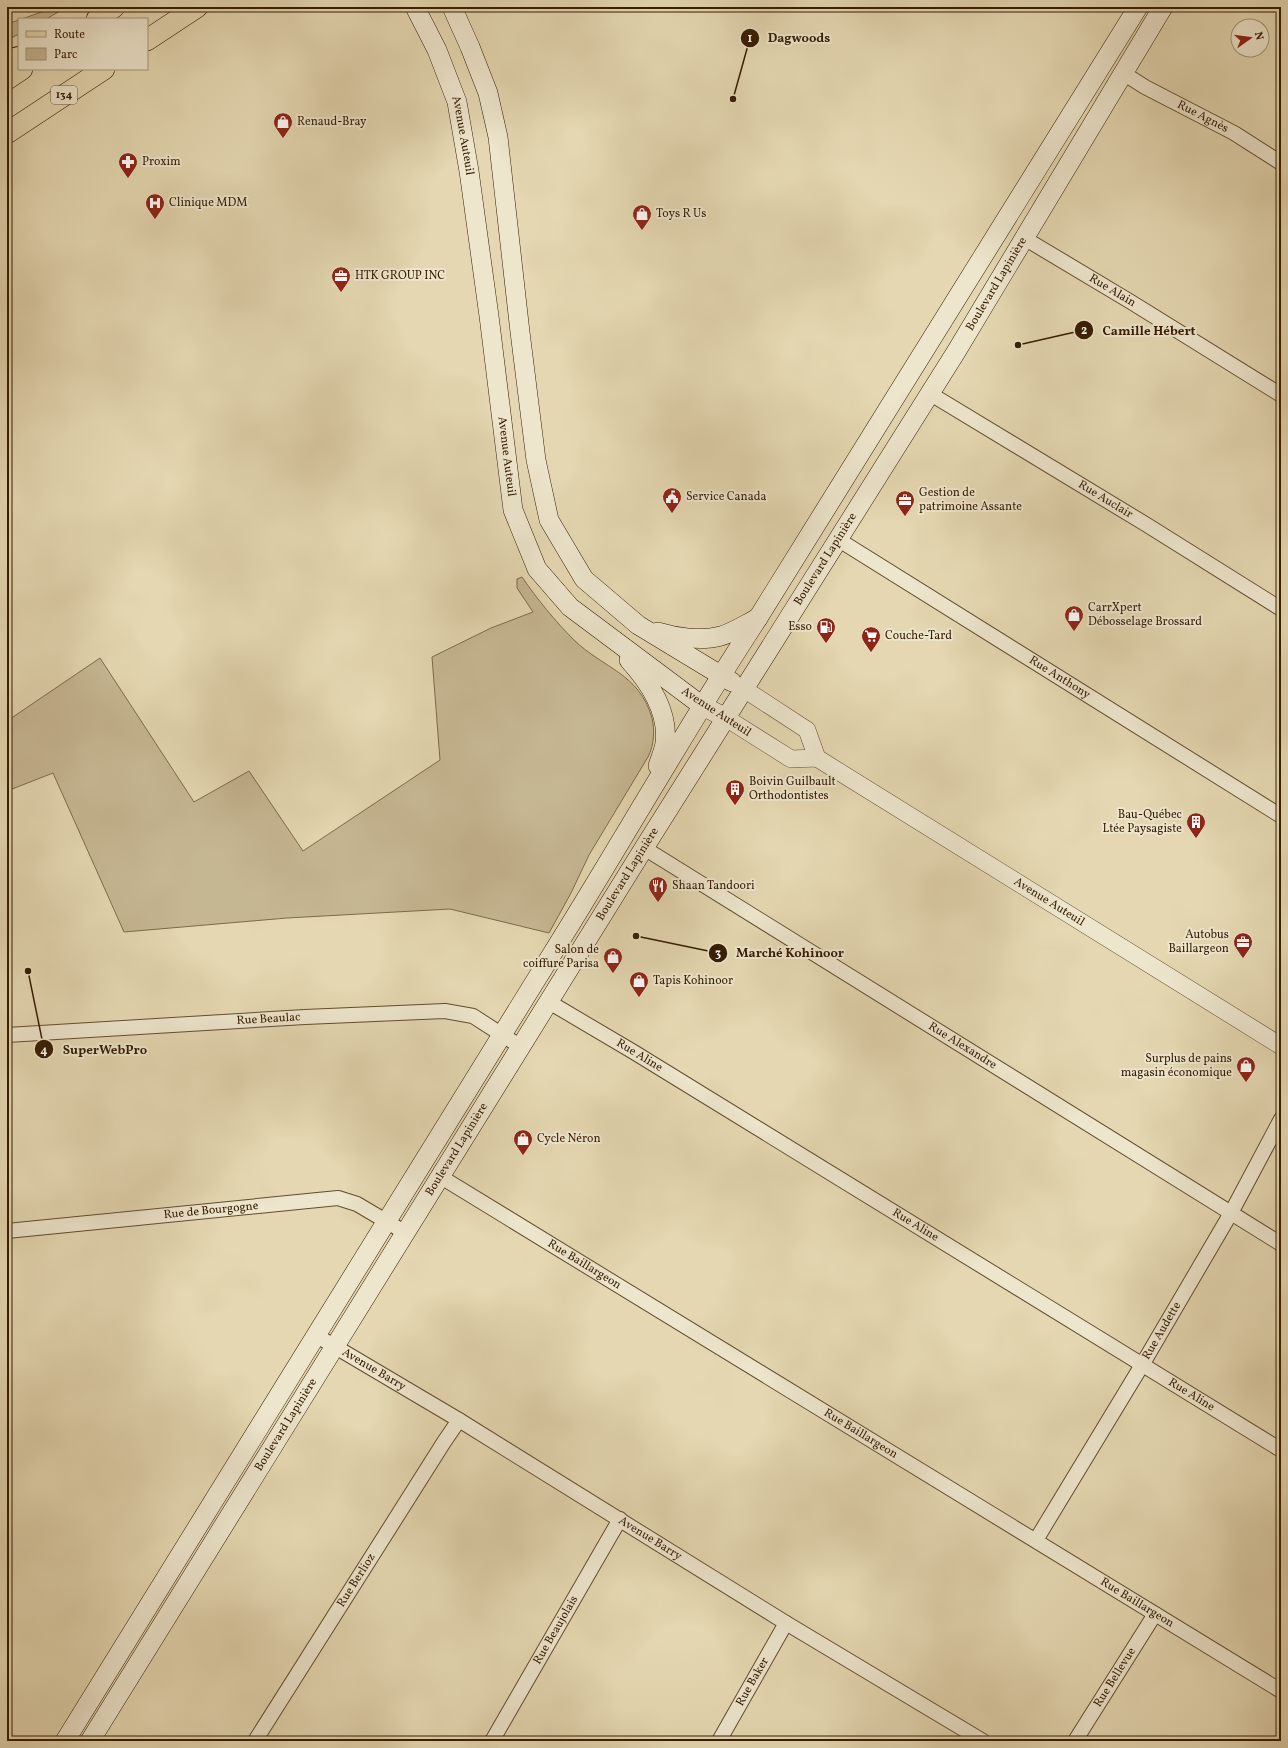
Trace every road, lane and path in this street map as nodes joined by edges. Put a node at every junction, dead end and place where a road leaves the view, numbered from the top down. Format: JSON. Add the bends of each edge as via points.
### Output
{"nodes":[{"id":1,"x":114,"y":7,"type":"edge"},
{"id":2,"x":197,"y":7,"type":"edge"},
{"id":3,"x":415,"y":7,"type":"edge"},
{"id":4,"x":452,"y":7,"type":"edge"},
{"id":5,"x":1138,"y":7,"type":"edge"},
{"id":6,"x":1163,"y":7,"type":"edge"},
{"id":7,"x":98,"y":18,"type":"edge"},
{"id":8,"x":148,"y":39,"type":"edge"},
{"id":9,"x":18,"y":58,"type":"edge"},
{"id":10,"x":7,"y":61,"type":"edge"},
{"id":11,"x":20,"y":70,"type":"edge"},
{"id":12,"x":102,"y":70,"type":"edge"},
{"id":13,"x":1123,"y":73,"type":"junction"},
{"id":14,"x":7,"y":79,"type":"edge"},
{"id":15,"x":7,"y":133,"type":"edge"},
{"id":16,"x":1281,"y":163,"type":"edge"},
{"id":17,"x":1024,"y":238,"type":"junction"},
{"id":18,"x":929,"y":393,"type":"junction"},
{"id":19,"x":1281,"y":395,"type":"edge"},
{"id":20,"x":839,"y":540,"type":"junction"},
{"id":21,"x":1281,"y":609,"type":"edge"},
{"id":22,"x":758,"y":618,"type":"junction"},
{"id":23,"x":638,"y":625,"type":"junction"},
{"id":24,"x":607,"y":635,"type":"junction"},
{"id":25,"x":722,"y":675,"type":"junction"},
{"id":26,"x":744,"y":689,"type":"junction"},
{"id":27,"x":701,"y":705,"type":"junction"},
{"id":28,"x":726,"y":718,"type":"junction"},
{"id":29,"x":817,"y":758,"type":"junction"},
{"id":30,"x":652,"y":791,"type":"junction"},
{"id":31,"x":1281,"y":816,"type":"edge"},
{"id":32,"x":644,"y":848,"type":"junction"},
{"id":33,"x":549,"y":1002,"type":"junction"},
{"id":34,"x":501,"y":1034,"type":"junction"},
{"id":35,"x":7,"y":1035,"type":"edge"},
{"id":36,"x":1281,"y":1046,"type":"edge"},
{"id":37,"x":522,"y":1047,"type":"junction"},
{"id":38,"x":1281,"y":1119,"type":"edge"},
{"id":39,"x":441,"y":1177,"type":"junction"},
{"id":40,"x":1231,"y":1213,"type":"junction"},
{"id":41,"x":386,"y":1221,"type":"junction"},
{"id":42,"x":7,"y":1231,"type":"edge"},
{"id":43,"x":406,"y":1233,"type":"junction"},
{"id":44,"x":1281,"y":1244,"type":"edge"},
{"id":45,"x":317,"y":1336,"type":"junction"},
{"id":46,"x":335,"y":1348,"type":"junction"},
{"id":47,"x":1142,"y":1365,"type":"junction"},
{"id":48,"x":459,"y":1420,"type":"junction"},
{"id":49,"x":1281,"y":1450,"type":"edge"},
{"id":50,"x":620,"y":1519,"type":"junction"},
{"id":51,"x":1036,"y":1540,"type":"junction"},
{"id":52,"x":1155,"y":1614,"type":"junction"},
{"id":53,"x":786,"y":1623,"type":"junction"},
{"id":54,"x":1281,"y":1691,"type":"edge"},
{"id":55,"x":65,"y":1741,"type":"edge"},
{"id":56,"x":90,"y":1741,"type":"edge"},
{"id":57,"x":255,"y":1741,"type":"edge"},
{"id":58,"x":492,"y":1741,"type":"edge"},
{"id":59,"x":719,"y":1741,"type":"edge"},
{"id":60,"x":983,"y":1741,"type":"edge"},
{"id":61,"x":1075,"y":1741,"type":"edge"}],
"edges":[{"from":1,"to":7,"type":"main road"},
{"from":2,"to":8,"type":"main road"},
{"from":3,"to":24,"type":"main road","name":"Avenue Auteuil","via":[[437,50],[457,102],[488,303],[513,510],[537,569],[570,607]]},
{"from":4,"to":23,"type":"main road","via":[[488,93],[498,137],[536,460],[549,520],[584,580]]},
{"from":5,"to":22,"type":"main road","name":"Boulevard Lapinière"},
{"from":6,"to":13,"type":"main road","name":"Boulevard Lapinière"},
{"from":9,"to":10,"type":"highway"},
{"from":11,"to":14,"type":"main road"},
{"from":12,"to":15,"type":"main road","number":"134"},
{"from":13,"to":16,"type":"street","name":"Rue Agnès","via":[[1234,133]]},
{"from":13,"to":17,"type":"main road","name":"Boulevard Lapinière"},
{"from":17,"to":18,"type":"main road","name":"Boulevard Lapinière"},
{"from":17,"to":19,"type":"street","name":"Rue Alain"},
{"from":18,"to":20,"type":"main road","name":"Boulevard Lapinière"},
{"from":18,"to":21,"type":"street","name":"Rue Auclair","via":[[1147,524]]},
{"from":20,"to":26,"type":"main road","name":"Boulevard Lapinière"},
{"from":20,"to":31,"type":"street","name":"Rue Anthony"},
{"from":22,"to":23,"type":"main road","via":[[720,636],[672,636]]},
{"from":22,"to":25,"type":"main road","name":"Boulevard Lapinière"},
{"from":23,"to":25,"type":"main road"},
{"from":24,"to":27,"type":"main road","name":"Avenue Auteuil"},
{"from":24,"to":30,"type":"main road","via":[[643,675],[662,714],[665,743]]},
{"from":25,"to":26,"type":"main road"},
{"from":25,"to":27,"type":"main road","name":"Boulevard Lapinière"},
{"from":26,"to":28,"type":"main road","name":"Boulevard Lapinière"},
{"from":26,"to":29,"type":"street","via":[[807,730]]},
{"from":27,"to":28,"type":"main road","name":"Avenue Auteuil"},
{"from":27,"to":30,"type":"main road","name":"Boulevard Lapinière"},
{"from":28,"to":29,"type":"street","name":"Avenue Auteuil","via":[[791,759]]},
{"from":28,"to":32,"type":"main road","name":"Boulevard Lapinière"},
{"from":29,"to":36,"type":"street","name":"Avenue Auteuil"},
{"from":30,"to":34,"type":"main road","name":"Boulevard Lapinière"},
{"from":32,"to":33,"type":"main road","name":"Boulevard Lapinière"},
{"from":32,"to":40,"type":"street","name":"Rue Alexandre"},
{"from":33,"to":37,"type":"main road","name":"Boulevard Lapinière"},
{"from":33,"to":47,"type":"street","name":"Rue Aline"},
{"from":34,"to":35,"type":"street","name":"Rue Beaulac","via":[[468,1014],[445,1012],[305,1016]]},
{"from":34,"to":37,"type":"street","name":"Rue Beaulac"},
{"from":34,"to":41,"type":"main road","name":"Boulevard Lapinière"},
{"from":37,"to":39,"type":"main road","name":"Boulevard Lapinière"},
{"from":38,"to":40,"type":"street","name":"Rue Audette"},
{"from":39,"to":43,"type":"main road","name":"Boulevard Lapinière"},
{"from":39,"to":51,"type":"street","name":"Rue Baillargeon"},
{"from":40,"to":44,"type":"street","name":"Rue Alexandre"},
{"from":40,"to":47,"type":"street","name":"Rue Audette"},
{"from":41,"to":42,"type":"street","name":"Rue de Bourgogne","via":[[352,1201],[338,1198]]},
{"from":41,"to":43,"type":"street","name":"Rue de Bourgogne"},
{"from":41,"to":45,"type":"main road","name":"Boulevard Lapinière"},
{"from":43,"to":46,"type":"main road","name":"Boulevard Lapinière"},
{"from":45,"to":46,"type":"street","name":"Avenue Barry"},
{"from":45,"to":55,"type":"main road","name":"Boulevard Lapinière"},
{"from":46,"to":48,"type":"street","name":"Avenue Barry"},
{"from":46,"to":56,"type":"main road","name":"Boulevard Lapinière"},
{"from":47,"to":49,"type":"street","name":"Rue Aline"},
{"from":47,"to":51,"type":"street","name":"Rue Audette"},
{"from":48,"to":50,"type":"street","name":"Avenue Barry"},
{"from":48,"to":57,"type":"street","name":"Rue Berlioz"},
{"from":50,"to":53,"type":"street","name":"Avenue Barry"},
{"from":50,"to":58,"type":"street","name":"Rue Beaujolais"},
{"from":51,"to":52,"type":"street","name":"Rue Baillargeon"},
{"from":52,"to":54,"type":"street","name":"Rue Baillargeon"},
{"from":52,"to":61,"type":"street","name":"Rue Bellevue"},
{"from":53,"to":59,"type":"street","name":"Rue Baker"},
{"from":53,"to":60,"type":"street","name":"Avenue Barry"}]}
